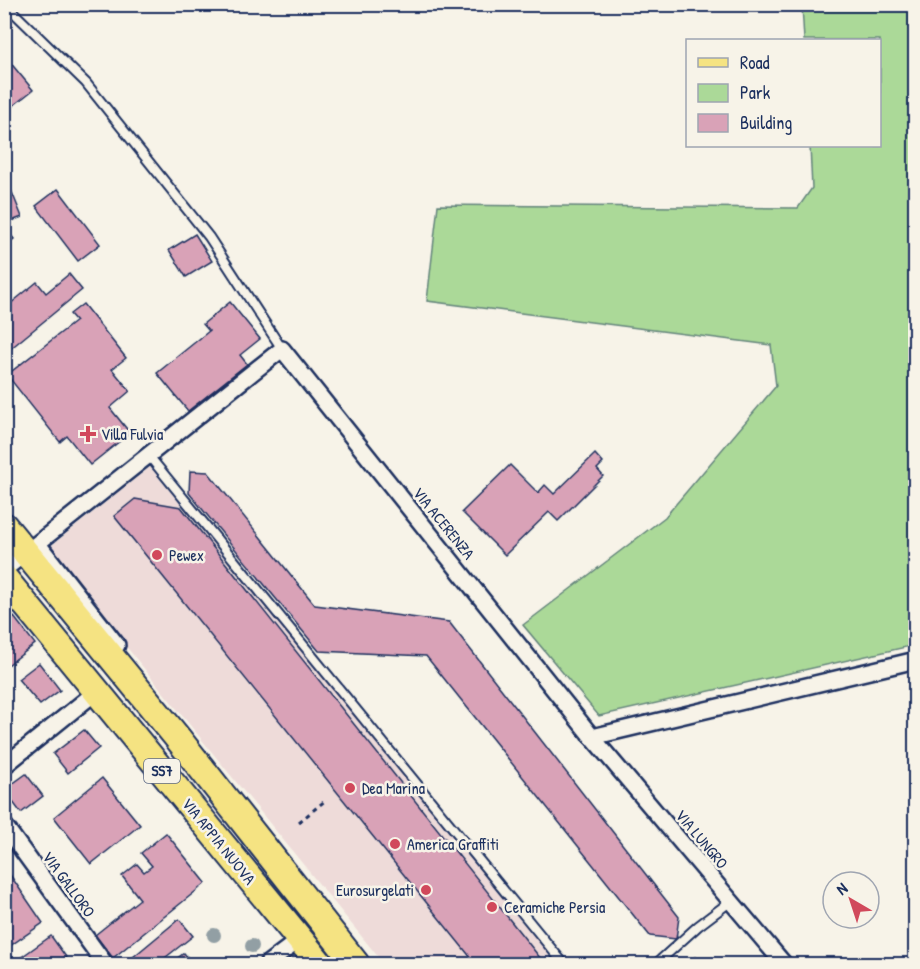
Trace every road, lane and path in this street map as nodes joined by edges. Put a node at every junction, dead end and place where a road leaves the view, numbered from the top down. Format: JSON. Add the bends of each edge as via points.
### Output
{"nodes":[{"id":1,"x":5,"y":4,"type":"edge"},
{"id":2,"x":282,"y":349,"type":"junction"},
{"id":3,"x":149,"y":456,"type":"junction"},
{"id":4,"x":4,"y":526,"type":"edge"},
{"id":5,"x":32,"y":549,"type":"junction"},
{"id":6,"x":4,"y":570,"type":"edge"},
{"id":7,"x":4,"y":578,"type":"edge"},
{"id":8,"x":915,"y":660,"type":"edge"},
{"id":9,"x":98,"y":691,"type":"junction"},
{"id":10,"x":592,"y":737,"type":"junction"},
{"id":11,"x":4,"y":766,"type":"edge"},
{"id":12,"x":326,"y":800,"type":"dead end"},
{"id":13,"x":299,"y":822,"type":"dead end"},
{"id":14,"x":4,"y":825,"type":"edge"},
{"id":15,"x":730,"y":901,"type":"junction"},
{"id":16,"x":299,"y":940,"type":"junction"},
{"id":17,"x":105,"y":964,"type":"edge"},
{"id":18,"x":267,"y":964,"type":"edge"},
{"id":19,"x":320,"y":964,"type":"edge"},
{"id":20,"x":357,"y":964,"type":"edge"},
{"id":21,"x":564,"y":964,"type":"edge"},
{"id":22,"x":656,"y":964,"type":"edge"},
{"id":23,"x":784,"y":964,"type":"edge"}],
"edges":[{"from":1,"to":2,"type":"lane","via":[[87,83],[209,237]]},
{"from":2,"to":3,"type":"street"},
{"from":2,"to":10,"type":"street","name":"VIA ACERENZA"},
{"from":3,"to":5,"type":"street"},
{"from":3,"to":21,"type":"lane"},
{"from":4,"to":5,"type":"main road","name":"VIA APPIA NUOVA","number":"SS7"},
{"from":5,"to":6,"type":"street"},
{"from":5,"to":20,"type":"main road","name":"VIA APPIA NUOVA","number":"SS7"},
{"from":7,"to":9,"type":"main road","name":"VIA APPIA NUOVA","number":"SS7"},
{"from":8,"to":10,"type":"street"},
{"from":9,"to":11,"type":"street"},
{"from":9,"to":16,"type":"main road","name":"VIA APPIA NUOVA","number":"SS7"},
{"from":10,"to":15,"type":"street","name":"VIA LUNGRO"},
{"from":12,"to":13,"type":"path"},
{"from":14,"to":17,"type":"street","name":"VIA GALLORO"},
{"from":15,"to":22,"type":"lane"},
{"from":15,"to":23,"type":"street","name":"VIA LUNGRO"},
{"from":16,"to":18,"type":"street"},
{"from":16,"to":19,"type":"main road","name":"VIA APPIA NUOVA","number":"SS7"}]}
